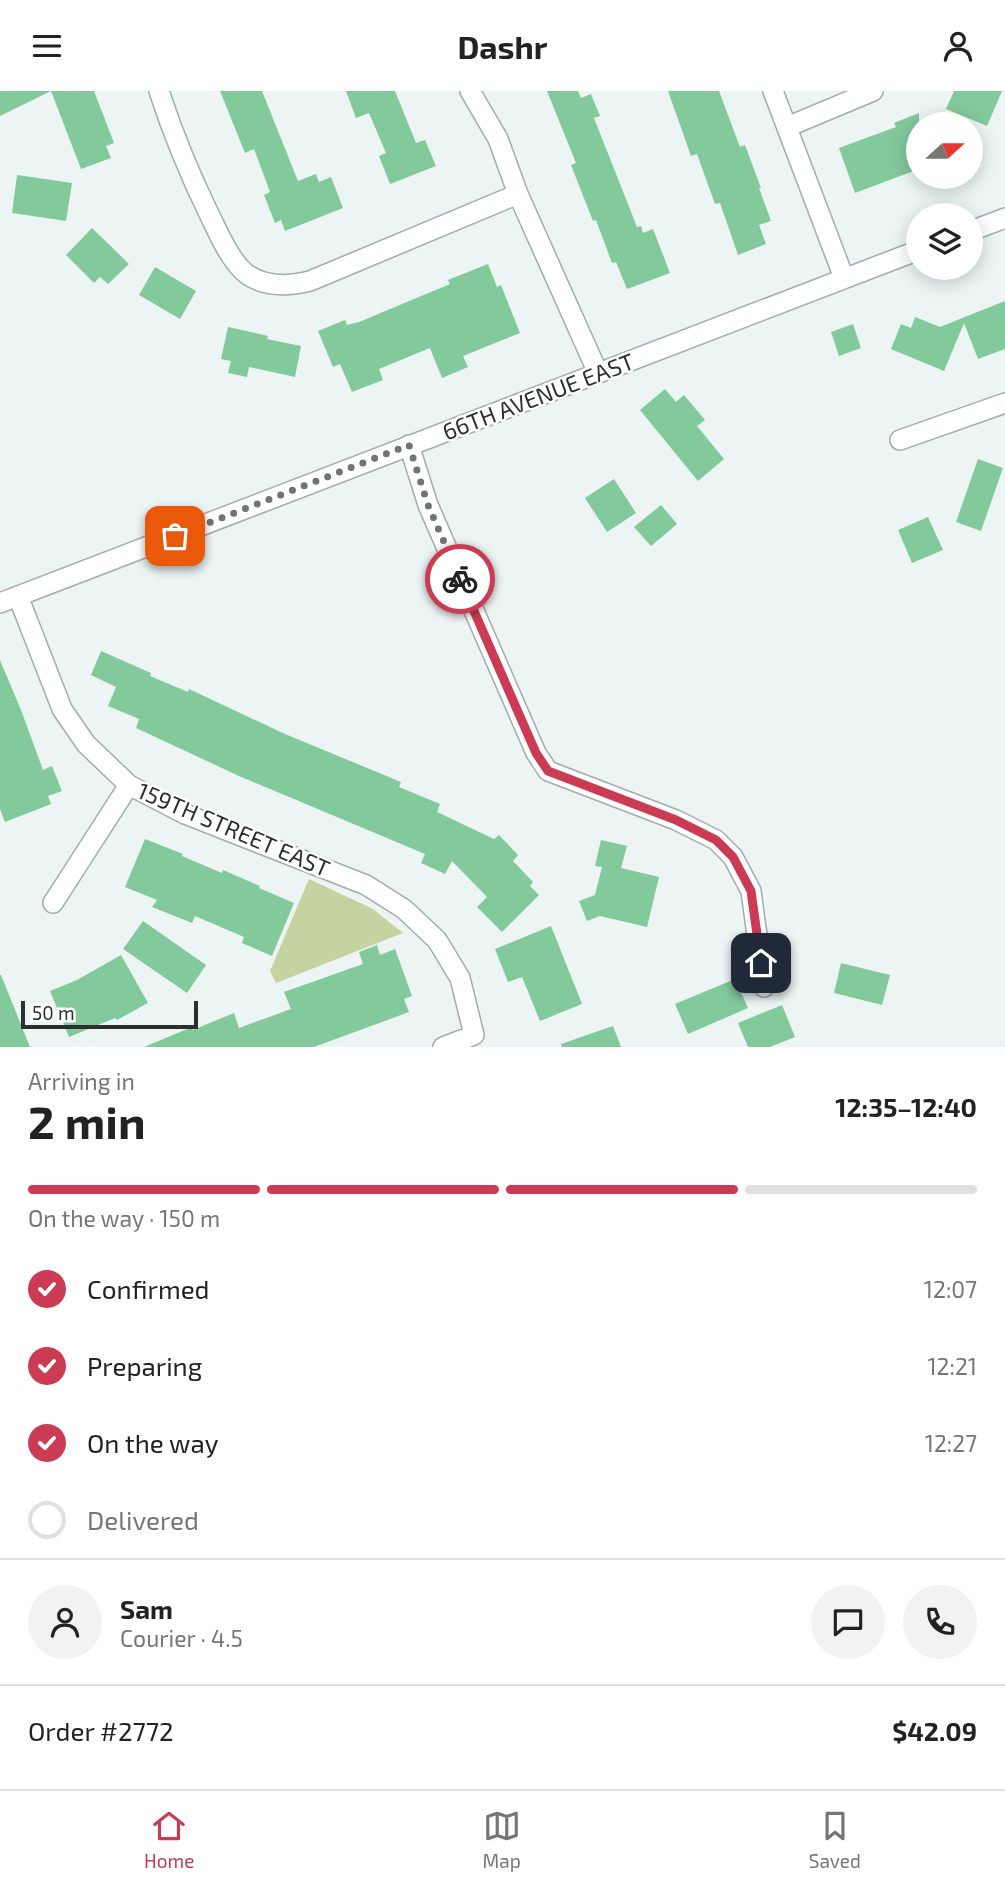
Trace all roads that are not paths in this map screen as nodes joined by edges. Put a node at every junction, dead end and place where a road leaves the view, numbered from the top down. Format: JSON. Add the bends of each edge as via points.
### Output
{"nodes":[{"id":1,"x":159,"y":91,"type":"edge"},
{"id":2,"x":470,"y":91,"type":"edge"},
{"id":3,"x":773,"y":91,"type":"edge"},
{"id":4,"x":873,"y":91,"type":"edge"},
{"id":5,"x":787,"y":127,"type":"junction"},
{"id":6,"x":518,"y":194,"type":"junction"},
{"id":7,"x":1005,"y":218,"type":"edge"},
{"id":8,"x":983,"y":226,"type":"edge"},
{"id":9,"x":906,"y":255,"type":"edge"},
{"id":10,"x":844,"y":278,"type":"junction"},
{"id":11,"x":598,"y":373,"type":"junction"},
{"id":12,"x":1005,"y":403,"type":"edge"},
{"id":13,"x":900,"y":440,"type":"dead end"},
{"id":14,"x":409,"y":445,"type":"junction"},
{"id":15,"x":9,"y":600,"type":"edge"},
{"id":16,"x":129,"y":785,"type":"junction"},
{"id":17,"x":53,"y":903,"type":"dead end"},
{"id":18,"x":764,"y":987,"type":"dead end"},
{"id":19,"x":443,"y":1047,"type":"edge"}],
"edges":[{"from":1,"to":6,"type":"street","via":[[221,238],[247,274],[274,284],[310,281]]},
{"from":2,"to":6,"type":"street","via":[[498,139]]},
{"from":3,"to":5,"type":"street"},
{"from":4,"to":5,"type":"street"},
{"from":5,"to":10,"type":"street"},
{"from":6,"to":11,"type":"street"},
{"from":7,"to":8,"type":"street"},
{"from":9,"to":10,"type":"street","name":"66TH AVENUE EAST"},
{"from":10,"to":11,"type":"street","name":"66TH AVENUE EAST"},
{"from":11,"to":14,"type":"street","name":"66TH AVENUE EAST"},
{"from":12,"to":13,"type":"street"},
{"from":14,"to":15,"type":"street","name":"66TH AVENUE EAST"},
{"from":14,"to":18,"type":"street","via":[[428,505],[536,753],[548,771],[676,820],[716,840],[733,857],[751,891]]},
{"from":15,"to":16,"type":"street","name":"159TH STREET EAST","via":[[62,709],[86,744]]},
{"from":16,"to":17,"type":"street"},
{"from":16,"to":19,"type":"street","name":"159TH STREET EAST","via":[[185,814],[366,885],[404,909],[437,940],[460,978],[474,1035]]}]}
